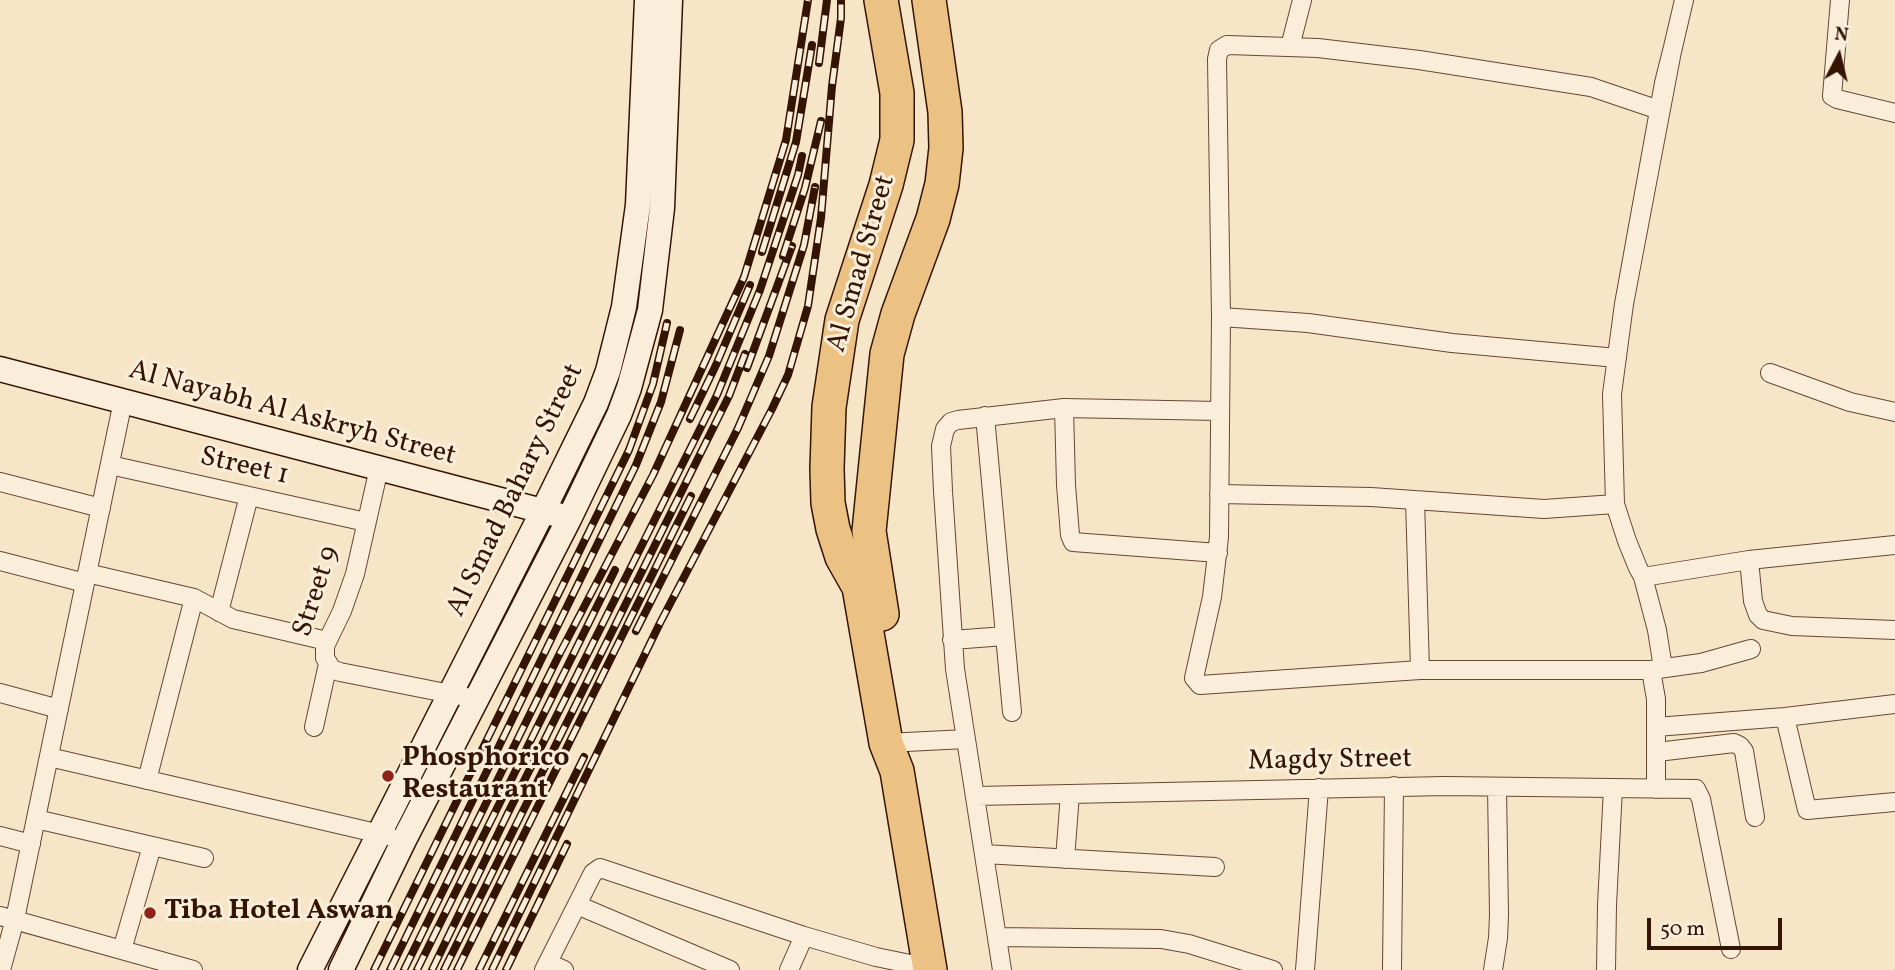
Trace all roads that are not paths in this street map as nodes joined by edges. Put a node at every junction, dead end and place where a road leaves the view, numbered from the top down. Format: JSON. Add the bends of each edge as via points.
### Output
{"nodes":[{"id":1,"x":647,"y":0,"type":"edge"},
{"id":2,"x":670,"y":0,"type":"edge"},
{"id":3,"x":881,"y":0,"type":"edge"},
{"id":4,"x":900,"y":0,"type":"edge"},
{"id":5,"x":917,"y":0,"type":"edge"},
{"id":6,"x":929,"y":0,"type":"edge"},
{"id":7,"x":1302,"y":0,"type":"edge"},
{"id":8,"x":1685,"y":0,"type":"edge"},
{"id":9,"x":1840,"y":0,"type":"edge"},
{"id":10,"x":1290,"y":47,"type":"junction"},
{"id":11,"x":1659,"y":110,"type":"junction"},
{"id":12,"x":1895,"y":113,"type":"edge"},
{"id":13,"x":650,"y":206,"type":"junction"},
{"id":14,"x":1625,"y":298,"type":"junction"},
{"id":15,"x":624,"y":307,"type":"junction"},
{"id":16,"x":650,"y":310,"type":"junction"},
{"id":17,"x":1221,"y":317,"type":"junction"},
{"id":18,"x":1617,"y":358,"type":"junction"},
{"id":19,"x":0,"y":369,"type":"edge"},
{"id":20,"x":1770,"y":373,"type":"dead end"},
{"id":21,"x":855,"y":394,"type":"junction"},
{"id":22,"x":123,"y":401,"type":"junction"},
{"id":23,"x":1064,"y":408,"type":"junction"},
{"id":24,"x":1219,"y":411,"type":"junction"},
{"id":25,"x":1895,"y":412,"type":"edge"},
{"id":26,"x":985,"y":416,"type":"junction"},
{"id":27,"x":110,"y":465,"type":"junction"},
{"id":28,"x":379,"y":468,"type":"junction"},
{"id":29,"x":0,"y":482,"type":"edge"},
{"id":30,"x":1219,"y":494,"type":"junction"},
{"id":31,"x":249,"y":496,"type":"junction"},
{"id":32,"x":1415,"y":500,"type":"junction"},
{"id":33,"x":1615,"y":504,"type":"junction"},
{"id":34,"x":101,"y":508,"type":"junction"},
{"id":35,"x":543,"y":511,"type":"junction"},
{"id":36,"x":569,"y":519,"type":"junction"},
{"id":37,"x":366,"y":523,"type":"junction"},
{"id":38,"x":869,"y":531,"type":"junction"},
{"id":39,"x":1895,"y":545,"type":"edge"},
{"id":40,"x":1218,"y":553,"type":"junction"},
{"id":41,"x":1749,"y":560,"type":"junction"},
{"id":42,"x":0,"y":561,"type":"edge"},
{"id":43,"x":1643,"y":577,"type":"junction"},
{"id":44,"x":86,"y":578,"type":"junction"},
{"id":45,"x":859,"y":587,"type":"junction"},
{"id":46,"x":194,"y":598,"type":"junction"},
{"id":47,"x":219,"y":612,"type":"junction"},
{"id":48,"x":1895,"y":630,"type":"edge"},
{"id":49,"x":1005,"y":636,"type":"junction"},
{"id":50,"x":952,"y":640,"type":"junction"},
{"id":51,"x":327,"y":641,"type":"junction"},
{"id":52,"x":1751,"y":649,"type":"dead end"},
{"id":53,"x":328,"y":664,"type":"junction"},
{"id":54,"x":1657,"y":669,"type":"junction"},
{"id":55,"x":1420,"y":670,"type":"junction"},
{"id":56,"x":0,"y":693,"type":"edge"},
{"id":57,"x":451,"y":694,"type":"junction"},
{"id":58,"x":476,"y":699,"type":"junction"},
{"id":59,"x":1895,"y":704,"type":"edge"},
{"id":60,"x":59,"y":709,"type":"junction"},
{"id":61,"x":1012,"y":712,"type":"dead end"},
{"id":62,"x":1785,"y":717,"type":"junction"},
{"id":63,"x":314,"y":727,"type":"dead end"},
{"id":64,"x":1656,"y":727,"type":"junction"},
{"id":65,"x":966,"y":739,"type":"junction"},
{"id":66,"x":895,"y":752,"type":"junction"},
{"id":67,"x":1657,"y":752,"type":"junction"},
{"id":68,"x":49,"y":757,"type":"junction"},
{"id":69,"x":147,"y":780,"type":"junction"},
{"id":70,"x":1394,"y":786,"type":"junction"},
{"id":71,"x":1319,"y":788,"type":"junction"},
{"id":72,"x":1497,"y":788,"type":"junction"},
{"id":73,"x":1613,"y":788,"type":"junction"},
{"id":74,"x":1656,"y":789,"type":"junction"},
{"id":75,"x":1070,"y":794,"type":"junction"},
{"id":76,"x":976,"y":796,"type":"junction"},
{"id":77,"x":1895,"y":802,"type":"edge"},
{"id":78,"x":1755,"y":817,"type":"dead end"},
{"id":79,"x":36,"y":819,"type":"junction"},
{"id":80,"x":378,"y":834,"type":"junction"},
{"id":81,"x":0,"y":836,"type":"edge"},
{"id":82,"x":404,"y":840,"type":"junction"},
{"id":83,"x":30,"y":844,"type":"junction"},
{"id":84,"x":152,"y":846,"type":"junction"},
{"id":85,"x":984,"y":854,"type":"junction"},
{"id":86,"x":204,"y":858,"type":"dead end"},
{"id":87,"x":1066,"y":859,"type":"junction"},
{"id":88,"x":1215,"y":867,"type":"dead end"},
{"id":89,"x":577,"y":905,"type":"junction"},
{"id":90,"x":8,"y":918,"type":"edge"},
{"id":91,"x":804,"y":936,"type":"junction"},
{"id":92,"x":997,"y":937,"type":"junction"},
{"id":93,"x":1731,"y":949,"type":"dead end"},
{"id":94,"x":122,"y":950,"type":"junction"},
{"id":95,"x":875,"y":963,"type":"edge"},
{"id":96,"x":552,"y":968,"type":"edge"},
{"id":97,"x":930,"y":969,"type":"edge"},
{"id":98,"x":1,"y":970,"type":"edge"},
{"id":99,"x":193,"y":970,"type":"edge"},
{"id":100,"x":310,"y":970,"type":"edge"},
{"id":101,"x":341,"y":970,"type":"edge"},
{"id":102,"x":730,"y":970,"type":"edge"},
{"id":103,"x":789,"y":970,"type":"edge"},
{"id":104,"x":1002,"y":970,"type":"edge"},
{"id":105,"x":1273,"y":970,"type":"edge"},
{"id":106,"x":1305,"y":970,"type":"edge"},
{"id":107,"x":1392,"y":970,"type":"edge"},
{"id":108,"x":1493,"y":970,"type":"edge"},
{"id":109,"x":1606,"y":970,"type":"edge"}],
"edges":[{"from":1,"to":13,"type":"street","name":"Al Smad Bahary Street"},
{"from":2,"to":13,"type":"street","name":"Al Smad Bahary Street"},
{"from":3,"to":45,"type":"highway","name":"Al Smad Street","via":[[897,93],[897,140],[842,320],[826,444],[833,529]]},
{"from":4,"to":21,"type":"highway","via":[[912,76],[913,150],[901,204],[855,340]]},
{"from":5,"to":21,"type":"highway","via":[[932,93],[931,147],[914,224],[877,319]]},
{"from":6,"to":38,"type":"highway","name":"Al Smad Street","via":[[945,112],[942,184],[887,354]]},
{"from":7,"to":10,"type":"street"},
{"from":8,"to":14,"type":"street"},
{"from":9,"to":12,"type":"street","via":[[1832,96]]},
{"from":10,"to":11,"type":"street","via":[[1419,60],[1591,88]]},
{"from":10,"to":17,"type":"street","via":[[1227,45],[1218,54]]},
{"from":11,"to":14,"type":"street"},
{"from":11,"to":14,"type":"street","via":[[1672,51]]},
{"from":13,"to":15,"type":"street","name":"Al Smad Bahary Street"},
{"from":13,"to":16,"type":"street","name":"Al Smad Bahary Street"},
{"from":14,"to":18,"type":"street"},
{"from":15,"to":16,"type":"street"},
{"from":15,"to":35,"type":"street","name":"Al Smad Bahary Street","via":[[596,402]]},
{"from":16,"to":36,"type":"street","name":"Al Smad Bahary Street","via":[[619,415]]},
{"from":17,"to":18,"type":"street"},
{"from":17,"to":24,"type":"street"},
{"from":18,"to":33,"type":"street","via":[[1612,394]]},
{"from":19,"to":22,"type":"street","name":"Al Nayabh Al Askryh Street"},
{"from":20,"to":25,"type":"street","via":[[1850,402]]},
{"from":21,"to":38,"type":"highway"},
{"from":21,"to":45,"type":"highway","via":[[846,472]]},
{"from":22,"to":27,"type":"street"},
{"from":22,"to":28,"type":"street","name":"Al Nayabh Al Askryh Street"},
{"from":23,"to":24,"type":"street"},
{"from":23,"to":26,"type":"street"},
{"from":23,"to":40,"type":"street","via":[[1073,542]]},
{"from":24,"to":30,"type":"street"},
{"from":26,"to":49,"type":"street"},
{"from":26,"to":50,"type":"street","via":[[951,422],[941,446]]},
{"from":27,"to":31,"type":"street","name":"Street 1"},
{"from":27,"to":34,"type":"street"},
{"from":28,"to":35,"type":"street","name":"Al Nayabh Al Askryh Street"},
{"from":28,"to":37,"type":"street","name":"Street 9"},
{"from":29,"to":34,"type":"street"},
{"from":30,"to":32,"type":"street"},
{"from":30,"to":40,"type":"street"},
{"from":31,"to":37,"type":"street","name":"Street 1"},
{"from":31,"to":47,"type":"street"},
{"from":32,"to":33,"type":"street","via":[[1544,509]]},
{"from":32,"to":55,"type":"street"},
{"from":33,"to":43,"type":"street"},
{"from":34,"to":44,"type":"street"},
{"from":35,"to":36,"type":"street","name":"Al Nayabh Al Askryh Street"},
{"from":35,"to":57,"type":"street","name":"Al Smad Bahary Street"},
{"from":36,"to":58,"type":"street","name":"Al Smad Bahary Street"},
{"from":37,"to":51,"type":"street","name":"Street 9","via":[[355,574]]},
{"from":38,"to":66,"type":"highway","name":"Al Smad Street"},
{"from":39,"to":41,"type":"street"},
{"from":40,"to":55,"type":"street","via":[[1194,678],[1197,684]]},
{"from":41,"to":43,"type":"street"},
{"from":41,"to":48,"type":"street","via":[[1754,601],[1763,620],[1792,626]]},
{"from":42,"to":44,"type":"street"},
{"from":43,"to":54,"type":"street","via":[[1657,630]]},
{"from":44,"to":46,"type":"street"},
{"from":44,"to":60,"type":"street"},
{"from":45,"to":66,"type":"highway","name":"Al Smad Street"},
{"from":46,"to":47,"type":"street"},
{"from":46,"to":69,"type":"street"},
{"from":47,"to":51,"type":"street","via":[[239,621]]},
{"from":49,"to":50,"type":"street"},
{"from":49,"to":61,"type":"street"},
{"from":50,"to":65,"type":"street"},
{"from":51,"to":53,"type":"street","name":"Street 9","via":[[324,653]]},
{"from":52,"to":54,"type":"street"},
{"from":53,"to":57,"type":"street","name":"Street 9","via":[[340,672]]},
{"from":53,"to":63,"type":"street"},
{"from":54,"to":55,"type":"street"},
{"from":54,"to":64,"type":"street"},
{"from":56,"to":60,"type":"street"},
{"from":57,"to":58,"type":"street","name":"Street 9"},
{"from":57,"to":80,"type":"street","name":"Al Smad Bahary Street"},
{"from":58,"to":82,"type":"street","name":"Al Smad Bahary Street"},
{"from":59,"to":62,"type":"street"},
{"from":60,"to":68,"type":"street"},
{"from":62,"to":64,"type":"street"},
{"from":62,"to":77,"type":"street","via":[[1808,810]]},
{"from":64,"to":67,"type":"street"},
{"from":65,"to":66,"type":"street"},
{"from":65,"to":76,"type":"street"},
{"from":66,"to":97,"type":"highway","name":"Al Smad Street"},
{"from":67,"to":74,"type":"street"},
{"from":67,"to":78,"type":"street","via":[[1734,743],[1744,751]]},
{"from":68,"to":69,"type":"street"},
{"from":68,"to":79,"type":"street"},
{"from":69,"to":80,"type":"street"},
{"from":70,"to":71,"type":"street","name":"Magdy Street"},
{"from":70,"to":72,"type":"street","name":"Magdy Street"},
{"from":70,"to":107,"type":"street"},
{"from":71,"to":75,"type":"street","name":"Magdy Street"},
{"from":71,"to":106,"type":"street"},
{"from":72,"to":73,"type":"street","name":"Magdy Street"},
{"from":72,"to":108,"type":"street","via":[[1499,915]]},
{"from":73,"to":74,"type":"street","name":"Magdy Street"},
{"from":73,"to":109,"type":"street"},
{"from":74,"to":93,"type":"street","name":"Magdy Street","via":[[1696,789],[1701,799]]},
{"from":75,"to":76,"type":"street","name":"Magdy Street"},
{"from":75,"to":87,"type":"street"},
{"from":76,"to":85,"type":"street"},
{"from":79,"to":83,"type":"street"},
{"from":79,"to":84,"type":"street"},
{"from":80,"to":82,"type":"street"},
{"from":80,"to":100,"type":"street","name":"Al Smad Bahary Street"},
{"from":81,"to":83,"type":"street"},
{"from":82,"to":101,"type":"street","name":"Al Smad Bahary Street"},
{"from":83,"to":90,"type":"street"},
{"from":84,"to":86,"type":"street"},
{"from":84,"to":94,"type":"street"},
{"from":85,"to":87,"type":"street"},
{"from":85,"to":92,"type":"street"},
{"from":87,"to":88,"type":"street"},
{"from":89,"to":91,"type":"street","via":[[594,871],[600,868]]},
{"from":89,"to":96,"type":"street"},
{"from":89,"to":102,"type":"street"},
{"from":90,"to":94,"type":"street"},
{"from":90,"to":98,"type":"street"},
{"from":91,"to":95,"type":"street"},
{"from":91,"to":103,"type":"street"},
{"from":92,"to":104,"type":"street"},
{"from":92,"to":105,"type":"street","via":[[1161,939]]},
{"from":94,"to":99,"type":"street"},
{"from":95,"to":97,"type":"street"}]}
